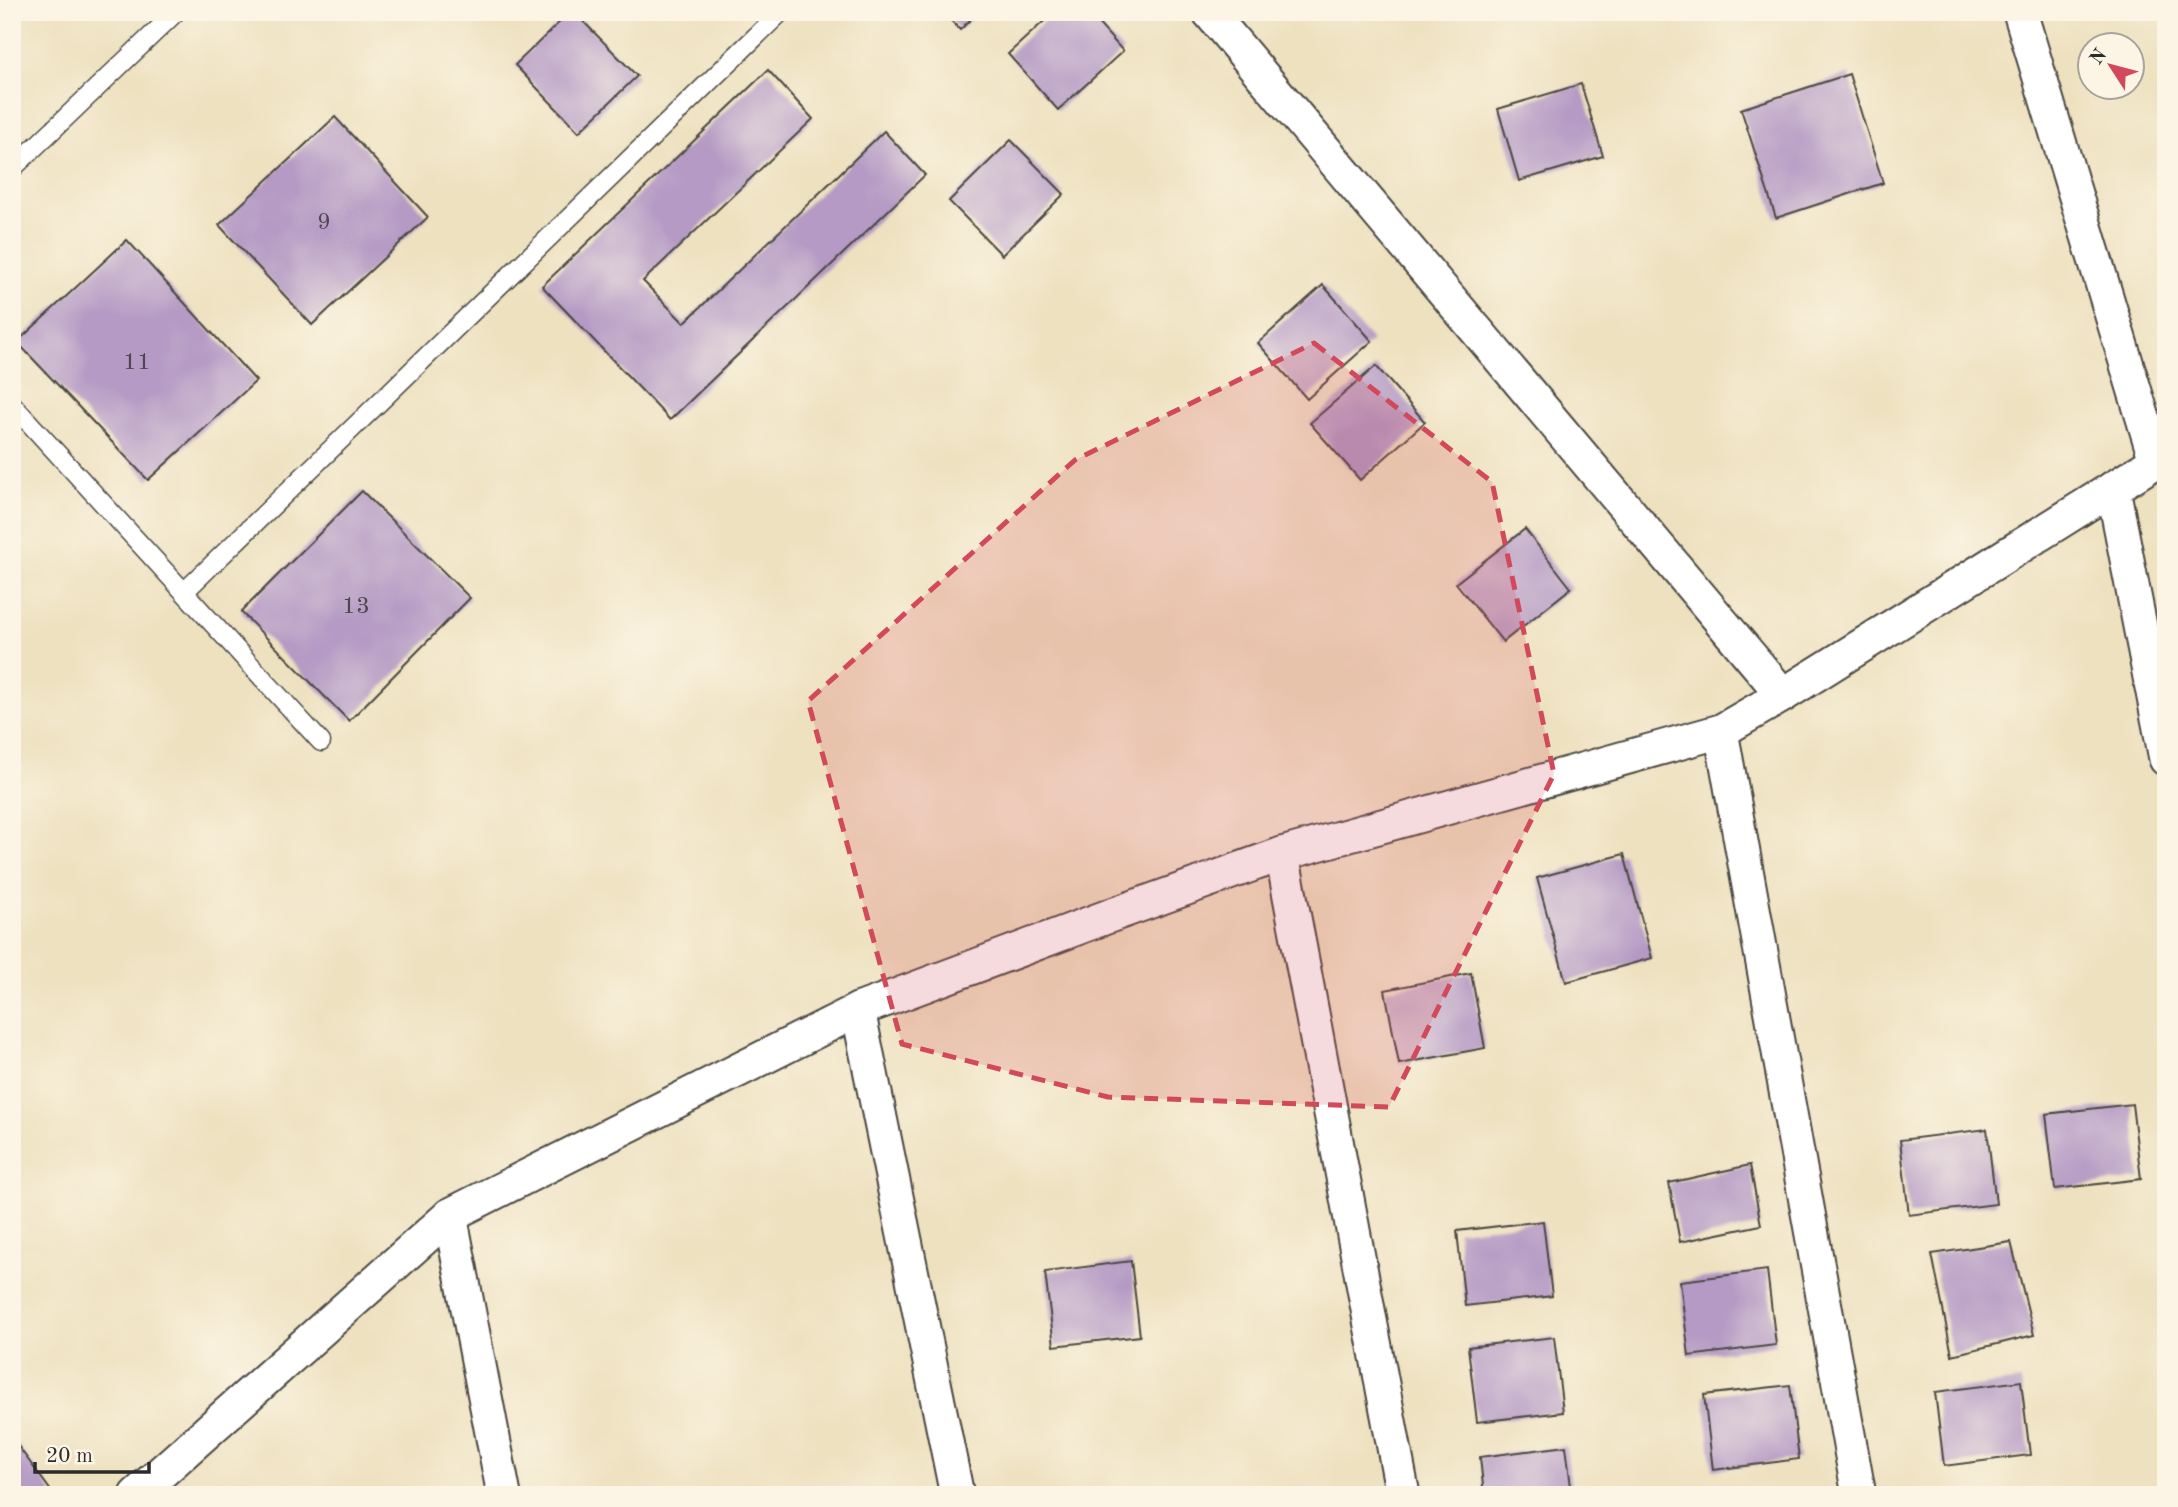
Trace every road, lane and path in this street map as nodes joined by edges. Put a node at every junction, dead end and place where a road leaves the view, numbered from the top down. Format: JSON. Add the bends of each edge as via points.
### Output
{"nodes":[{"id":1,"x":176,"y":12,"type":"edge"},
{"id":2,"x":781,"y":12,"type":"edge"},
{"id":3,"x":1209,"y":12,"type":"edge"},
{"id":4,"x":2020,"y":12,"type":"edge"},
{"id":5,"x":12,"y":169,"type":"edge"},
{"id":6,"x":12,"y":404,"type":"edge"},
{"id":7,"x":2161,"y":458,"type":"edge"},
{"id":8,"x":2113,"y":488,"type":"junction"},
{"id":9,"x":184,"y":592,"type":"junction"},
{"id":10,"x":1783,"y":695,"type":"junction"},
{"id":11,"x":1721,"y":732,"type":"junction"},
{"id":12,"x":321,"y":742,"type":"dead end"},
{"id":13,"x":2166,"y":759,"type":"edge"},
{"id":14,"x":1282,"y":854,"type":"junction"},
{"id":15,"x":858,"y":1010,"type":"junction"},
{"id":16,"x":450,"y":1215,"type":"junction"},
{"id":17,"x":136,"y":1495,"type":"edge"},
{"id":18,"x":504,"y":1495,"type":"edge"},
{"id":19,"x":957,"y":1495,"type":"edge"},
{"id":20,"x":1403,"y":1495,"type":"edge"},
{"id":21,"x":1859,"y":1495,"type":"edge"}],
"edges":[{"from":1,"to":5,"type":"lane"},
{"from":2,"to":9,"type":"lane"},
{"from":3,"to":10,"type":"street"},
{"from":4,"to":7,"type":"street"},
{"from":6,"to":9,"type":"lane"},
{"from":7,"to":8,"type":"street"},
{"from":8,"to":10,"type":"street"},
{"from":8,"to":13,"type":"street"},
{"from":9,"to":12,"type":"lane"},
{"from":10,"to":11,"type":"street"},
{"from":11,"to":14,"type":"street"},
{"from":11,"to":21,"type":"street"},
{"from":14,"to":15,"type":"street"},
{"from":14,"to":20,"type":"street"},
{"from":15,"to":16,"type":"street"},
{"from":15,"to":19,"type":"street"},
{"from":16,"to":17,"type":"street"},
{"from":16,"to":18,"type":"street"}]}
